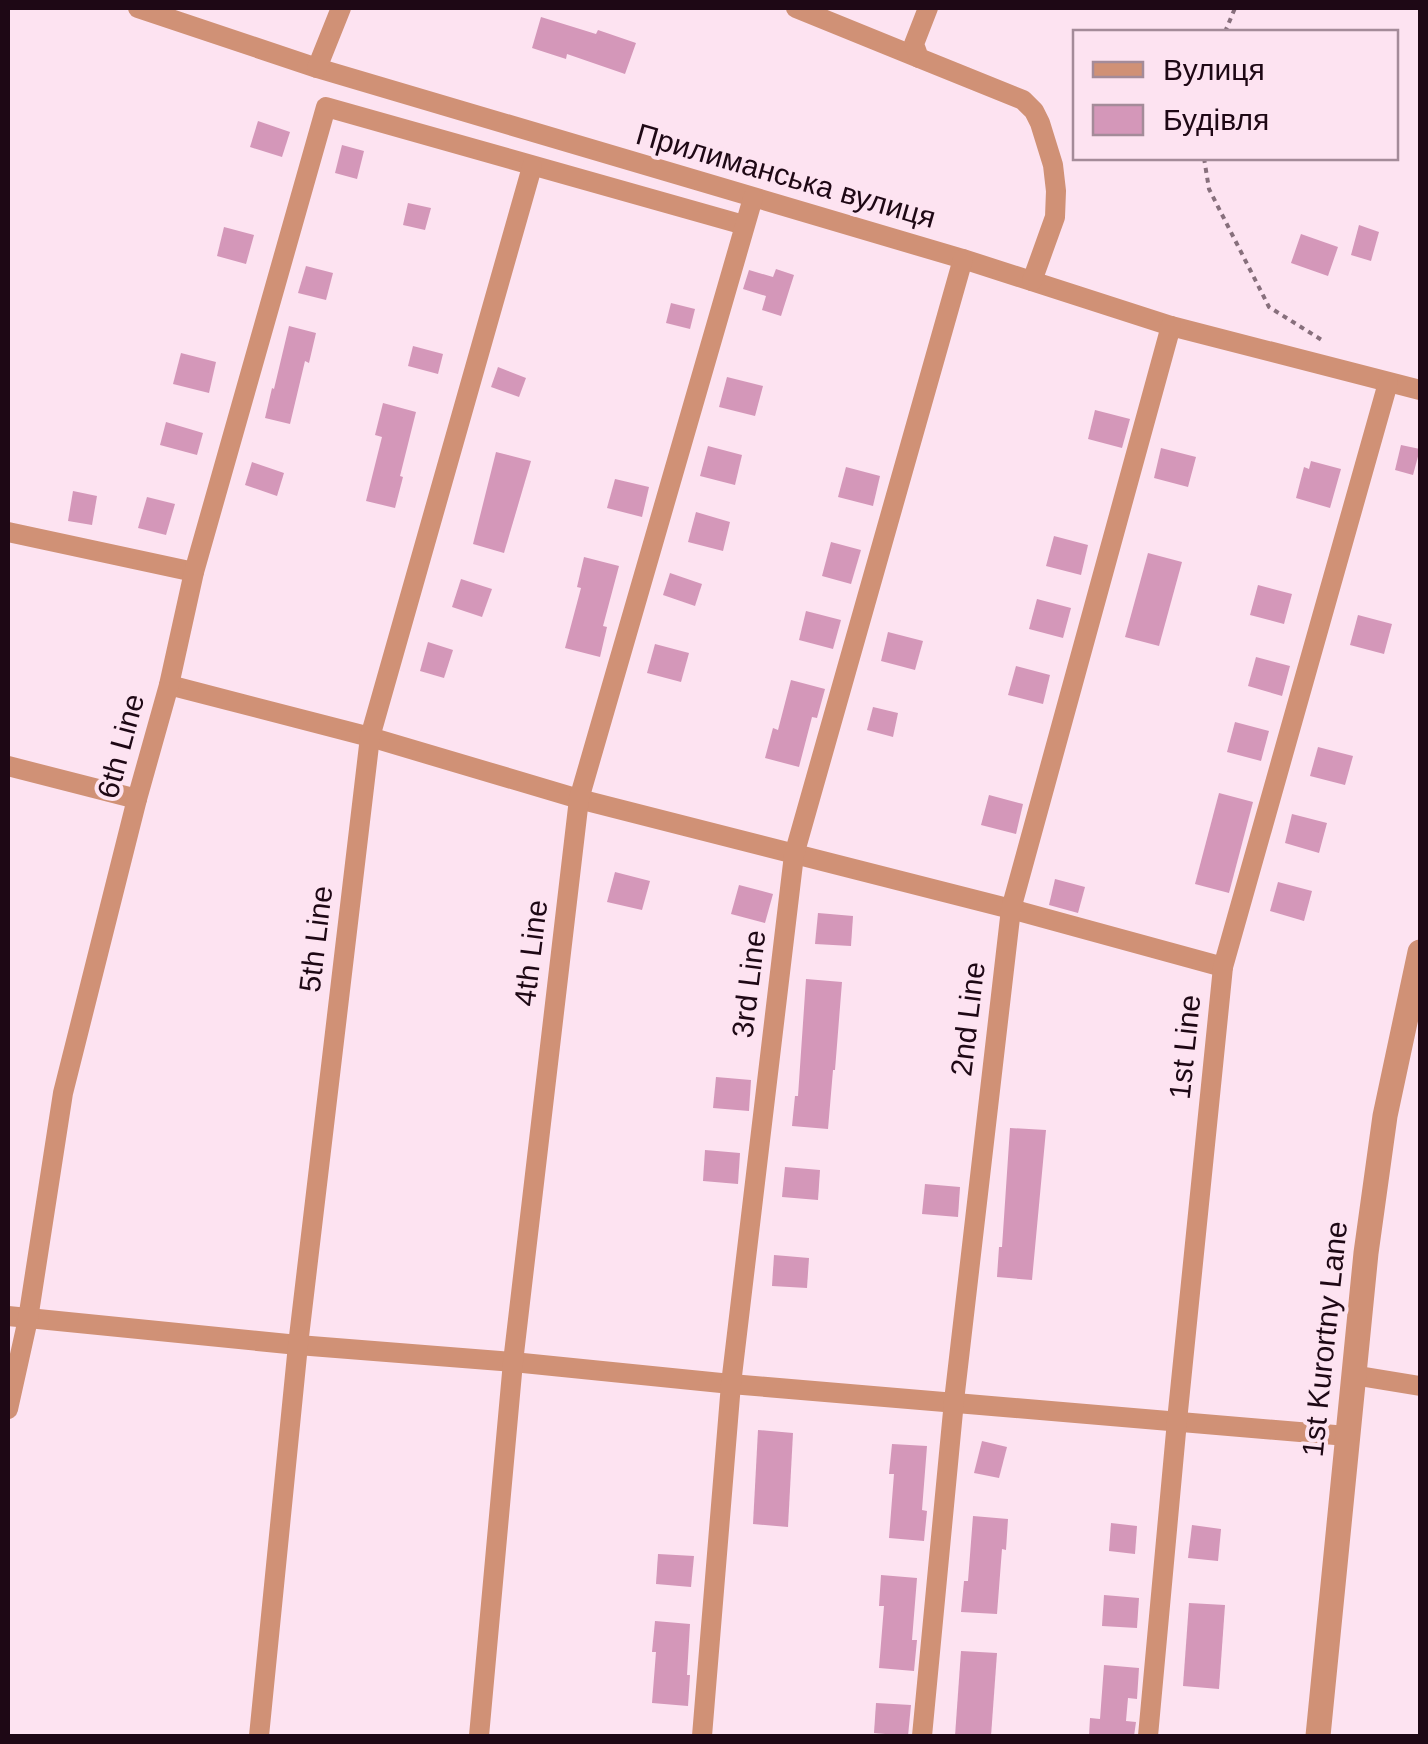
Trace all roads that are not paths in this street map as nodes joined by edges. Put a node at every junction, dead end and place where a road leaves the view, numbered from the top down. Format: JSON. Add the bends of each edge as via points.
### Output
{"nodes":[{"id":1,"x":138,"y":8,"type":"edge"},
{"id":2,"x":340,"y":8,"type":"edge"},
{"id":3,"x":796,"y":8,"type":"edge"},
{"id":4,"x":928,"y":8,"type":"edge"},
{"id":5,"x":918,"y":58,"type":"junction"},
{"id":6,"x":317,"y":68,"type":"junction"},
{"id":7,"x":532,"y":167,"type":"junction"},
{"id":8,"x":753,"y":198,"type":"junction"},
{"id":9,"x":744,"y":225,"type":"junction"},
{"id":10,"x":963,"y":259,"type":"junction"},
{"id":11,"x":1032,"y":281,"type":"junction"},
{"id":12,"x":1171,"y":326,"type":"junction"},
{"id":13,"x":1388,"y":383,"type":"junction"},
{"id":14,"x":1420,"y":390,"type":"edge"},
{"id":15,"x":8,"y":532,"type":"edge"},
{"id":16,"x":194,"y":572,"type":"junction"},
{"id":17,"x":168,"y":685,"type":"junction"},
{"id":18,"x":370,"y":737,"type":"junction"},
{"id":19,"x":8,"y":766,"type":"edge"},
{"id":20,"x":137,"y":798,"type":"junction"},
{"id":21,"x":579,"y":799,"type":"junction"},
{"id":22,"x":794,"y":855,"type":"junction"},
{"id":23,"x":1011,"y":909,"type":"junction"},
{"id":24,"x":1420,"y":952,"type":"edge"},
{"id":25,"x":1223,"y":967,"type":"junction"},
{"id":26,"x":18,"y":1317,"type":"edge"},
{"id":27,"x":298,"y":1345,"type":"junction"},
{"id":28,"x":513,"y":1362,"type":"junction"},
{"id":29,"x":1353,"y":1375,"type":"junction"},
{"id":30,"x":732,"y":1384,"type":"junction"},
{"id":31,"x":1420,"y":1386,"type":"edge"},
{"id":32,"x":954,"y":1401,"type":"junction"},
{"id":33,"x":8,"y":1409,"type":"edge"},
{"id":34,"x":1177,"y":1421,"type":"junction"},
{"id":35,"x":1346,"y":1436,"type":"junction"},
{"id":36,"x":259,"y":1736,"type":"edge"},
{"id":37,"x":478,"y":1736,"type":"edge"},
{"id":38,"x":702,"y":1736,"type":"edge"},
{"id":39,"x":922,"y":1736,"type":"edge"},
{"id":40,"x":1148,"y":1736,"type":"edge"},
{"id":41,"x":1318,"y":1736,"type":"edge"}],
"edges":[{"from":1,"to":6,"type":"street","name":"Прилиманська вулиця"},
{"from":2,"to":6,"type":"street"},
{"from":3,"to":5,"type":"street"},
{"from":4,"to":5,"type":"street","via":[[914,44]]},
{"from":5,"to":11,"type":"street","via":[[1034,110],[1052,165],[1056,216]]},
{"from":6,"to":8,"type":"street","name":"Прилиманська вулиця"},
{"from":7,"to":9,"type":"street"},
{"from":7,"to":16,"type":"street","name":"6th Line","via":[[326,108]]},
{"from":7,"to":18,"type":"street","name":"5th Line"},
{"from":8,"to":9,"type":"street","name":"4th Line"},
{"from":8,"to":10,"type":"street","name":"Прилиманська вулиця"},
{"from":9,"to":21,"type":"street","name":"4th Line"},
{"from":10,"to":11,"type":"street","name":"Прилиманська вулиця"},
{"from":10,"to":22,"type":"street","name":"3rd Line"},
{"from":11,"to":12,"type":"street","name":"Прилиманська вулиця"},
{"from":12,"to":13,"type":"street","name":"Прилиманська вулиця"},
{"from":12,"to":23,"type":"street","name":"2nd Line"},
{"from":13,"to":14,"type":"street","name":"Прилиманська вулиця"},
{"from":13,"to":25,"type":"street","name":"1st Line"},
{"from":15,"to":16,"type":"street"},
{"from":16,"to":17,"type":"street","name":"6th Line"},
{"from":17,"to":18,"type":"street"},
{"from":17,"to":20,"type":"street","name":"6th Line"},
{"from":18,"to":21,"type":"street"},
{"from":18,"to":27,"type":"street","name":"5th Line"},
{"from":19,"to":20,"type":"street"},
{"from":20,"to":26,"type":"street","name":"6th Line","via":[[63,1093]]},
{"from":21,"to":22,"type":"street"},
{"from":21,"to":28,"type":"street","name":"4th Line"},
{"from":22,"to":23,"type":"street"},
{"from":22,"to":30,"type":"street","name":"3rd Line"},
{"from":23,"to":25,"type":"street"},
{"from":23,"to":32,"type":"street","name":"2nd Line"},
{"from":24,"to":29,"type":"street","name":"1st Kurortny Lane","via":[[1386,1116]]},
{"from":25,"to":34,"type":"street","name":"1st Line"},
{"from":26,"to":27,"type":"street"},
{"from":26,"to":33,"type":"street","name":"6th Line"},
{"from":27,"to":28,"type":"street"},
{"from":27,"to":36,"type":"street","name":"5th Line"},
{"from":28,"to":30,"type":"street"},
{"from":28,"to":37,"type":"street","name":"4th Line"},
{"from":29,"to":31,"type":"street"},
{"from":29,"to":35,"type":"street","name":"1st Kurortny Lane"},
{"from":30,"to":32,"type":"street"},
{"from":30,"to":38,"type":"street","name":"3rd Line"},
{"from":32,"to":34,"type":"street"},
{"from":32,"to":39,"type":"street","name":"2nd Line"},
{"from":34,"to":35,"type":"street"},
{"from":34,"to":40,"type":"street","name":"1st Line"},
{"from":35,"to":41,"type":"street","name":"1st Kurortny Lane"}]}
